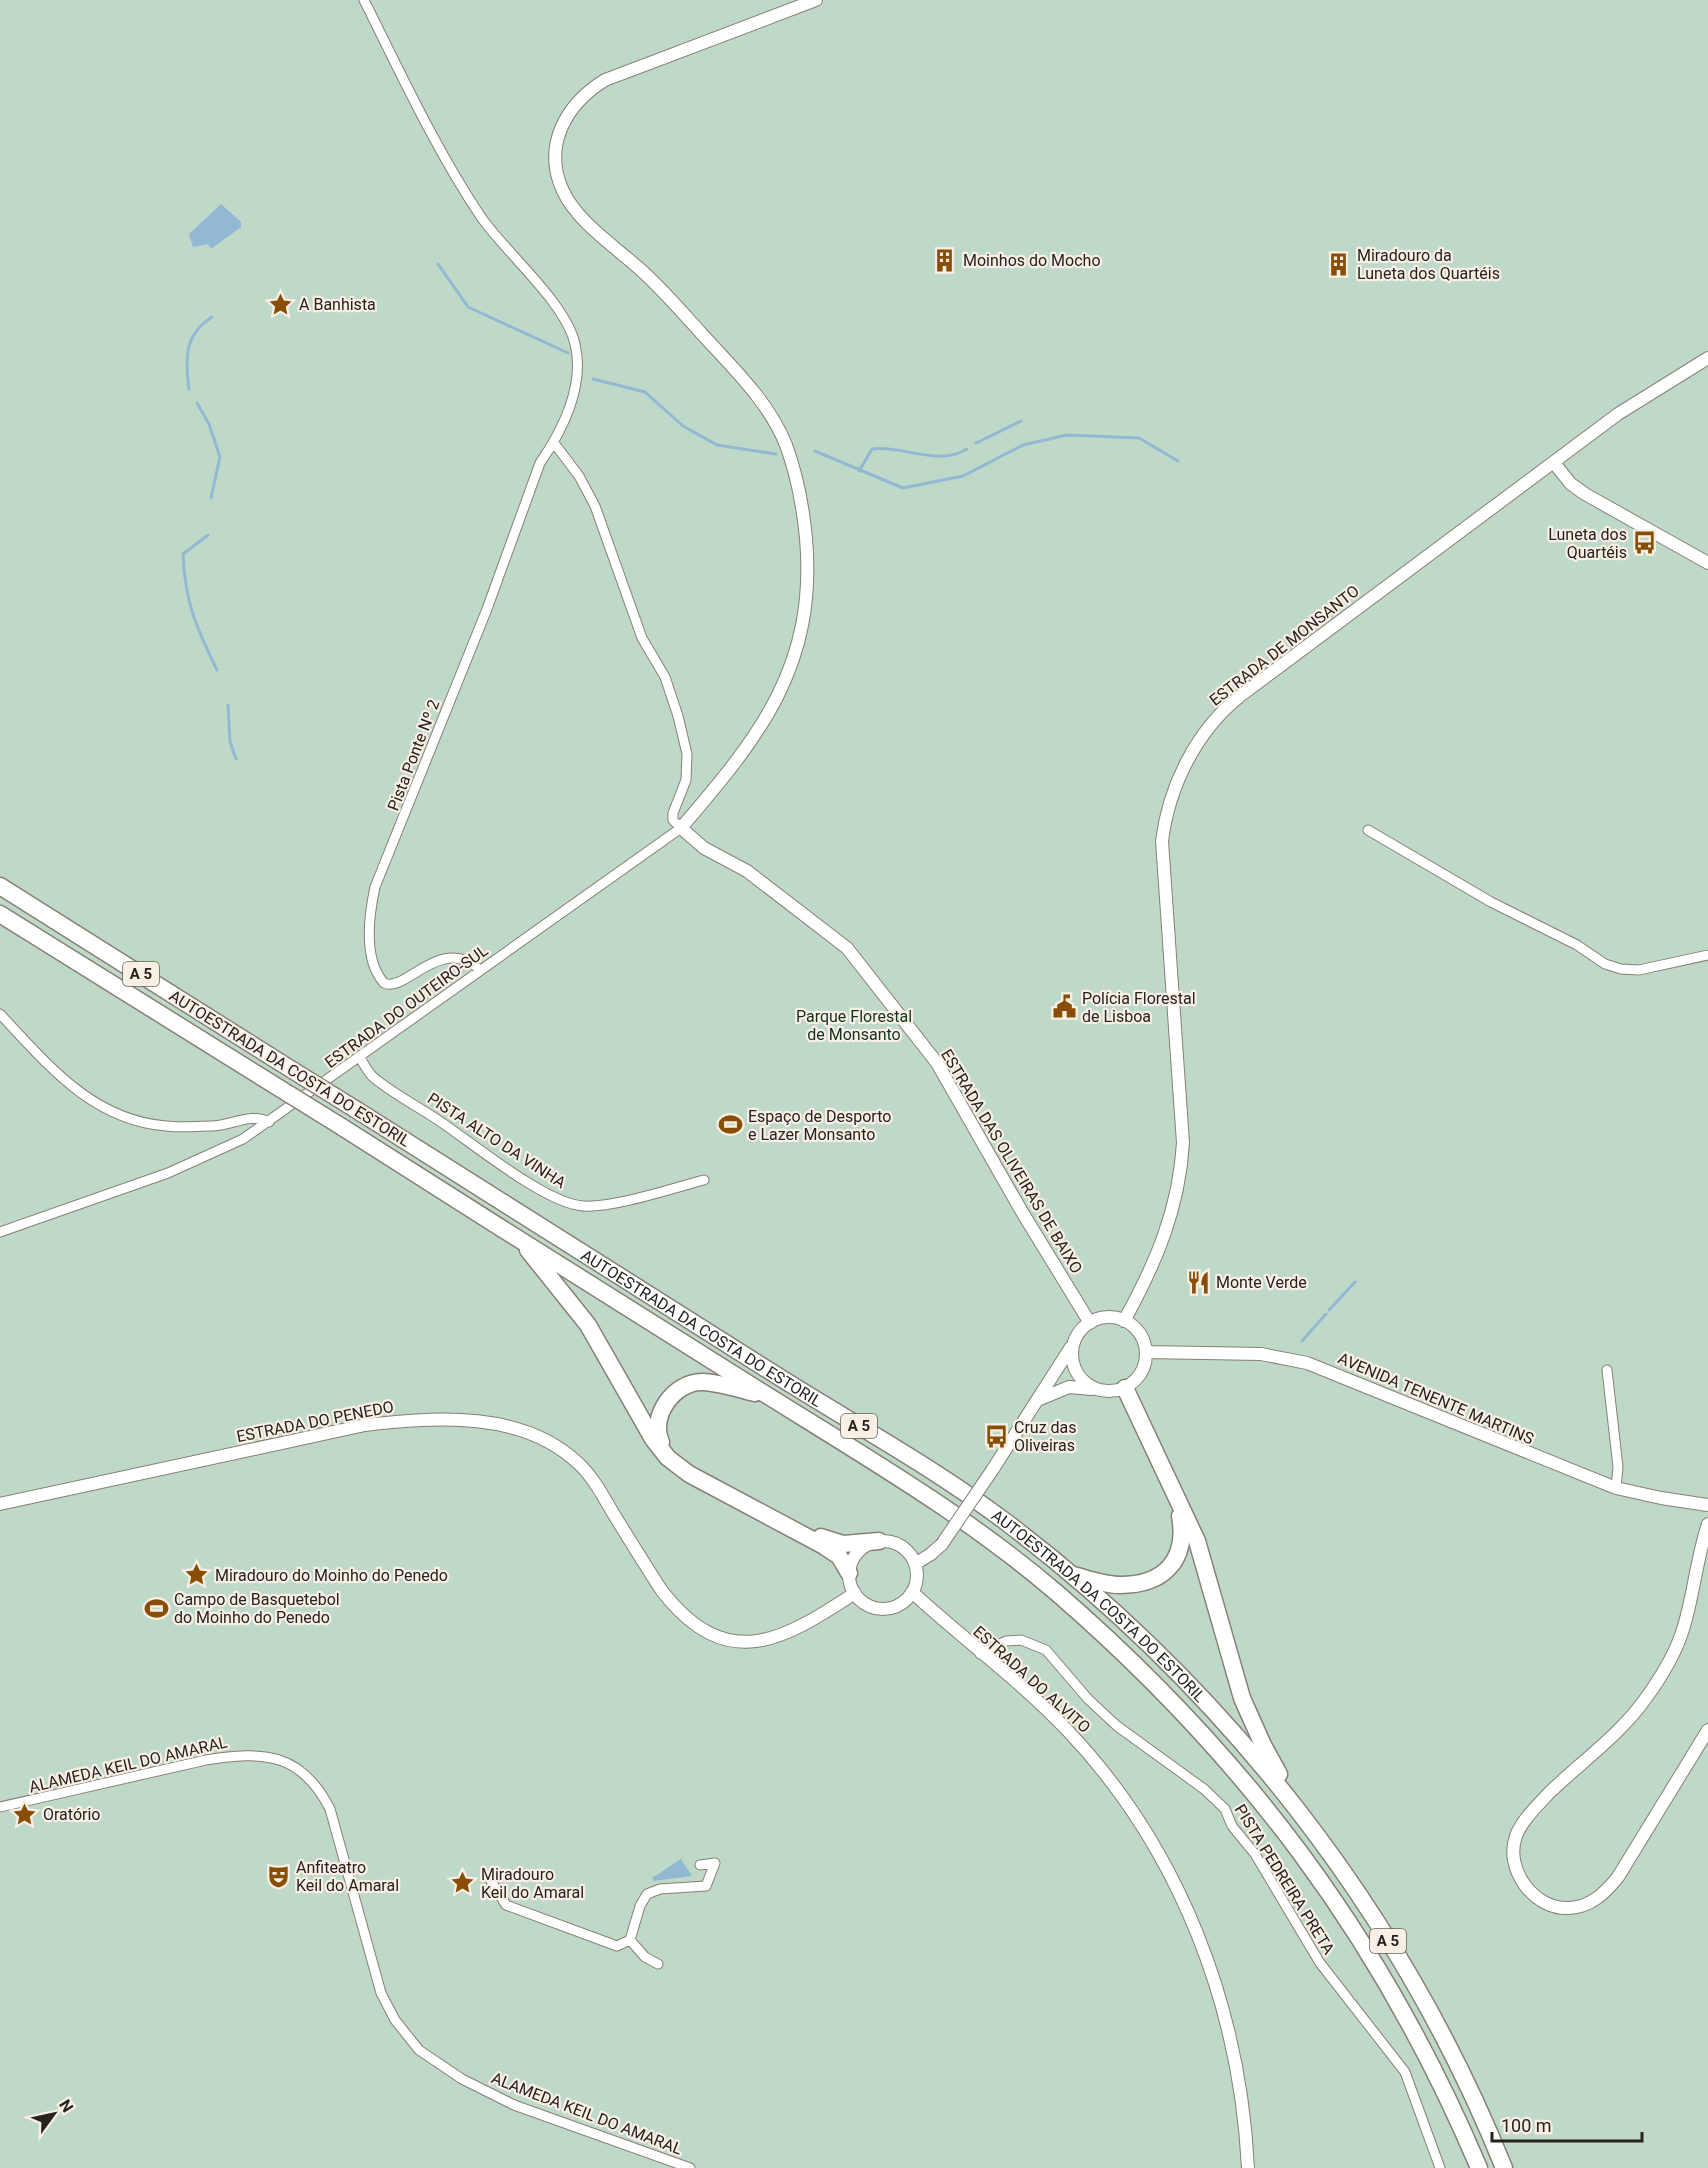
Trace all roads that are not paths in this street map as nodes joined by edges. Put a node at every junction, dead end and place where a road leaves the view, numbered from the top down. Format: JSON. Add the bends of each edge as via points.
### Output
{"nodes":[{"id":1,"x":364,"y":0,"type":"edge"},
{"id":2,"x":816,"y":0,"type":"edge"},
{"id":3,"x":1708,"y":358,"type":"edge"},
{"id":4,"x":554,"y":443,"type":"junction"},
{"id":5,"x":1554,"y":463,"type":"junction"},
{"id":6,"x":1708,"y":563,"type":"edge"},
{"id":7,"x":681,"y":828,"type":"junction"},
{"id":8,"x":1368,"y":830,"type":"dead end"},
{"id":9,"x":0,"y":886,"type":"edge"},
{"id":10,"x":0,"y":914,"type":"edge"},
{"id":11,"x":1708,"y":955,"type":"edge"},
{"id":12,"x":480,"y":970,"type":"junction"},
{"id":13,"x":0,"y":1014,"type":"edge"},
{"id":14,"x":360,"y":1058,"type":"junction"},
{"id":15,"x":269,"y":1122,"type":"junction"},
{"id":16,"x":704,"y":1180,"type":"dead end"},
{"id":17,"x":0,"y":1232,"type":"edge"},
{"id":18,"x":520,"y":1240,"type":"junction"},
{"id":19,"x":1124,"y":1321,"type":"junction"},
{"id":20,"x":1090,"y":1323,"type":"junction"},
{"id":21,"x":1076,"y":1337,"type":"junction"},
{"id":22,"x":1146,"y":1352,"type":"junction"},
{"id":23,"x":1607,"y":1370,"type":"dead end"},
{"id":24,"x":1125,"y":1388,"type":"junction"},
{"id":25,"x":1098,"y":1390,"type":"junction"},
{"id":26,"x":768,"y":1396,"type":"junction"},
{"id":27,"x":1039,"y":1400,"type":"junction"},
{"id":28,"x":1616,"y":1488,"type":"junction"},
{"id":29,"x":1178,"y":1503,"type":"junction"},
{"id":30,"x":0,"y":1504,"type":"edge"},
{"id":31,"x":1708,"y":1505,"type":"edge"},
{"id":32,"x":1708,"y":1524,"type":"edge"},
{"id":33,"x":879,"y":1541,"type":"junction"},
{"id":34,"x":915,"y":1564,"type":"junction"},
{"id":35,"x":849,"y":1574,"type":"junction"},
{"id":36,"x":1070,"y":1574,"type":"junction"},
{"id":37,"x":912,"y":1592,"type":"junction"},
{"id":38,"x":855,"y":1593,"type":"junction"},
{"id":39,"x":980,"y":1654,"type":"junction"},
{"id":40,"x":1708,"y":1730,"type":"edge"},
{"id":41,"x":0,"y":1807,"type":"edge"},
{"id":42,"x":1303,"y":1816,"type":"junction"},
{"id":43,"x":700,"y":1865,"type":"dead end"},
{"id":44,"x":488,"y":1876,"type":"dead end"},
{"id":45,"x":630,"y":1940,"type":"junction"},
{"id":46,"x":658,"y":1964,"type":"dead end"},
{"id":47,"x":690,"y":2168,"type":"edge"},
{"id":48,"x":1248,"y":2168,"type":"edge"},
{"id":49,"x":1440,"y":2168,"type":"edge"},
{"id":50,"x":1479,"y":2168,"type":"edge"},
{"id":51,"x":1504,"y":2168,"type":"edge"}],
"edges":[{"from":1,"to":4,"type":"street","via":[[481,217],[562,315],[575,343],[578,374],[572,401]]},
{"from":2,"to":7,"type":"street","via":[[605,80],[588,90],[569,111],[555,150],[560,183],[572,207],[654,282],[753,390],[785,443],[803,512],[808,598],[790,669],[771,710],[740,759]]},
{"from":3,"to":5,"type":"street","name":"ESTRADA DE MONSANTO","via":[[1644,396]]},
{"from":4,"to":7,"type":"street","via":[[595,506],[642,638],[668,687],[687,754],[686,780],[673,813],[673,820]]},
{"from":4,"to":12,"type":"street","name":"Pista Ponte Nº 2","via":[[540,462],[487,609],[375,887],[371,907],[371,950],[378,976],[384,983],[393,984],[436,961],[450,959],[472,962]]},
{"from":5,"to":6,"type":"street","via":[[1585,494]]},
{"from":5,"to":19,"type":"street","name":"ESTRADA DE MONSANTO","via":[[1236,700],[1203,735],[1188,760],[1172,798],[1162,841],[1184,1143],[1181,1174],[1157,1257]]},
{"from":7,"to":12,"type":"street","name":"ESTRADA DO OUTEIRO-SUL"},
{"from":7,"to":20,"type":"street","name":"ESTRADA DAS OLIVEIRAS DE BAIXO","via":[[704,848],[747,871],[847,948],[937,1063]]},
{"from":8,"to":11,"type":"street","via":[[1491,903],[1577,945],[1605,964],[1639,970]]},
{"from":9,"to":36,"type":"highway","name":"AUTOESTRADA DA COSTA DO ESTORIL","number":"A 5","bridge":true,"via":[[895,1447],[1004,1520]]},
{"from":10,"to":18,"type":"highway","name":"AUTOESTRADA DA COSTA DO ESTORIL","number":"A 5","bridge":true},
{"from":12,"to":14,"type":"street","name":"ESTRADA DO OUTEIRO-SUL"},
{"from":13,"to":15,"type":"street","via":[[69,1086],[107,1112],[167,1127],[222,1126],[255,1117]]},
{"from":14,"to":15,"type":"street","name":"ESTRADA DO OUTEIRO-SUL"},
{"from":14,"to":16,"type":"street","name":"PISTA ALTO DA VINHA","via":[[372,1076],[509,1169],[576,1206],[645,1196]]},
{"from":15,"to":17,"type":"street","name":"ESTRADA DO OUTEIRO-SUL","via":[[195,1163]]},
{"from":18,"to":26,"type":"highway","name":"AUTOESTRADA DA COSTA DO ESTORIL","number":"A 5"},
{"from":18,"to":35,"type":"highway","via":[[588,1325],[653,1439],[668,1458],[689,1474],[824,1546],[839,1556]]},
{"from":19,"to":20,"type":"street","via":[[1110,1317]]},
{"from":19,"to":22,"type":"street","via":[[1139,1333]]},
{"from":20,"to":21,"type":"street"},
{"from":21,"to":25,"type":"street","via":[[1072,1355],[1077,1372]]},
{"from":21,"to":27,"type":"street"},
{"from":22,"to":24,"type":"street","via":[[1141,1373]]},
{"from":22,"to":28,"type":"street","name":"AVENIDA TENENTE MARTINS","via":[[1261,1354],[1307,1363]]},
{"from":23,"to":28,"type":"street"},
{"from":24,"to":25,"type":"street"},
{"from":24,"to":29,"type":"highway"},
{"from":25,"to":27,"type":"street","via":[[1069,1387]]},
{"from":26,"to":33,"type":"highway","via":[[701,1382],[679,1390],[656,1421],[660,1440],[692,1470],[824,1539],[843,1544]]},
{"from":26,"to":50,"type":"highway","name":"AUTOESTRADA DA COSTA DO ESTORIL","number":"A 5","via":[[881,1466],[986,1538],[1055,1592],[1205,1735],[1287,1832],[1365,1948],[1418,2038]]},
{"from":27,"to":34,"type":"street","bridge":true,"via":[[942,1544]]},
{"from":28,"to":31,"type":"street","name":"AVENIDA TENENTE MARTINS"},
{"from":29,"to":36,"type":"highway","via":[[1181,1546],[1169,1569],[1159,1577],[1144,1583],[1118,1585]]},
{"from":29,"to":42,"type":"highway","via":[[1207,1569],[1242,1698]]},
{"from":30,"to":38,"type":"street","name":"ESTRADA DO PENEDO","via":[[365,1425],[461,1420],[541,1436],[580,1465],[662,1591],[676,1609],[708,1633],[751,1641],[779,1637]]},
{"from":32,"to":40,"type":"street","via":[[1680,1639],[1664,1671],[1639,1707],[1519,1828],[1514,1860],[1528,1891],[1538,1899],[1570,1908],[1601,1896],[1617,1877]]},
{"from":33,"to":34,"type":"street","via":[[898,1544],[909,1552]]},
{"from":33,"to":35,"type":"street","via":[[860,1549]]},
{"from":34,"to":37,"type":"street","via":[[917,1575]]},
{"from":35,"to":38,"type":"street"},
{"from":36,"to":42,"type":"highway","name":"AUTOESTRADA DA COSTA DO ESTORIL","number":"A 5","via":[[1149,1645],[1221,1718]]},
{"from":37,"to":38,"type":"street","via":[[903,1602],[884,1608],[864,1603]]},
{"from":37,"to":39,"type":"street","name":"ESTRADA DO ALVITO"},
{"from":39,"to":48,"type":"street","name":"ESTRADA DO ALVITO","via":[[1059,1722],[1088,1753],[1130,1809],[1175,1881],[1225,2017],[1239,2081]]},
{"from":39,"to":49,"type":"street","name":"PISTA PEDREIRA PRETA","via":[[1006,1641],[1027,1641],[1046,1650],[1117,1726],[1204,1789],[1225,1809],[1320,1963],[1405,2072]]},
{"from":41,"to":47,"type":"street","name":"ALAMEDA KEIL DO AMARAL","via":[[241,1754],[285,1761],[306,1774],[330,1809],[381,1993],[395,2020],[419,2050],[462,2079],[514,2105]]},
{"from":42,"to":51,"type":"highway","name":"AUTOESTRADA DA COSTA DO ESTORIL","number":"A 5","via":[[1341,1866],[1422,1996]]},
{"from":43,"to":45,"type":"street","via":[[715,1863],[706,1886],[660,1889],[646,1894]]},
{"from":44,"to":45,"type":"street","via":[[506,1905],[617,1946]]},
{"from":45,"to":46,"type":"street","via":[[645,1957]]}]}
